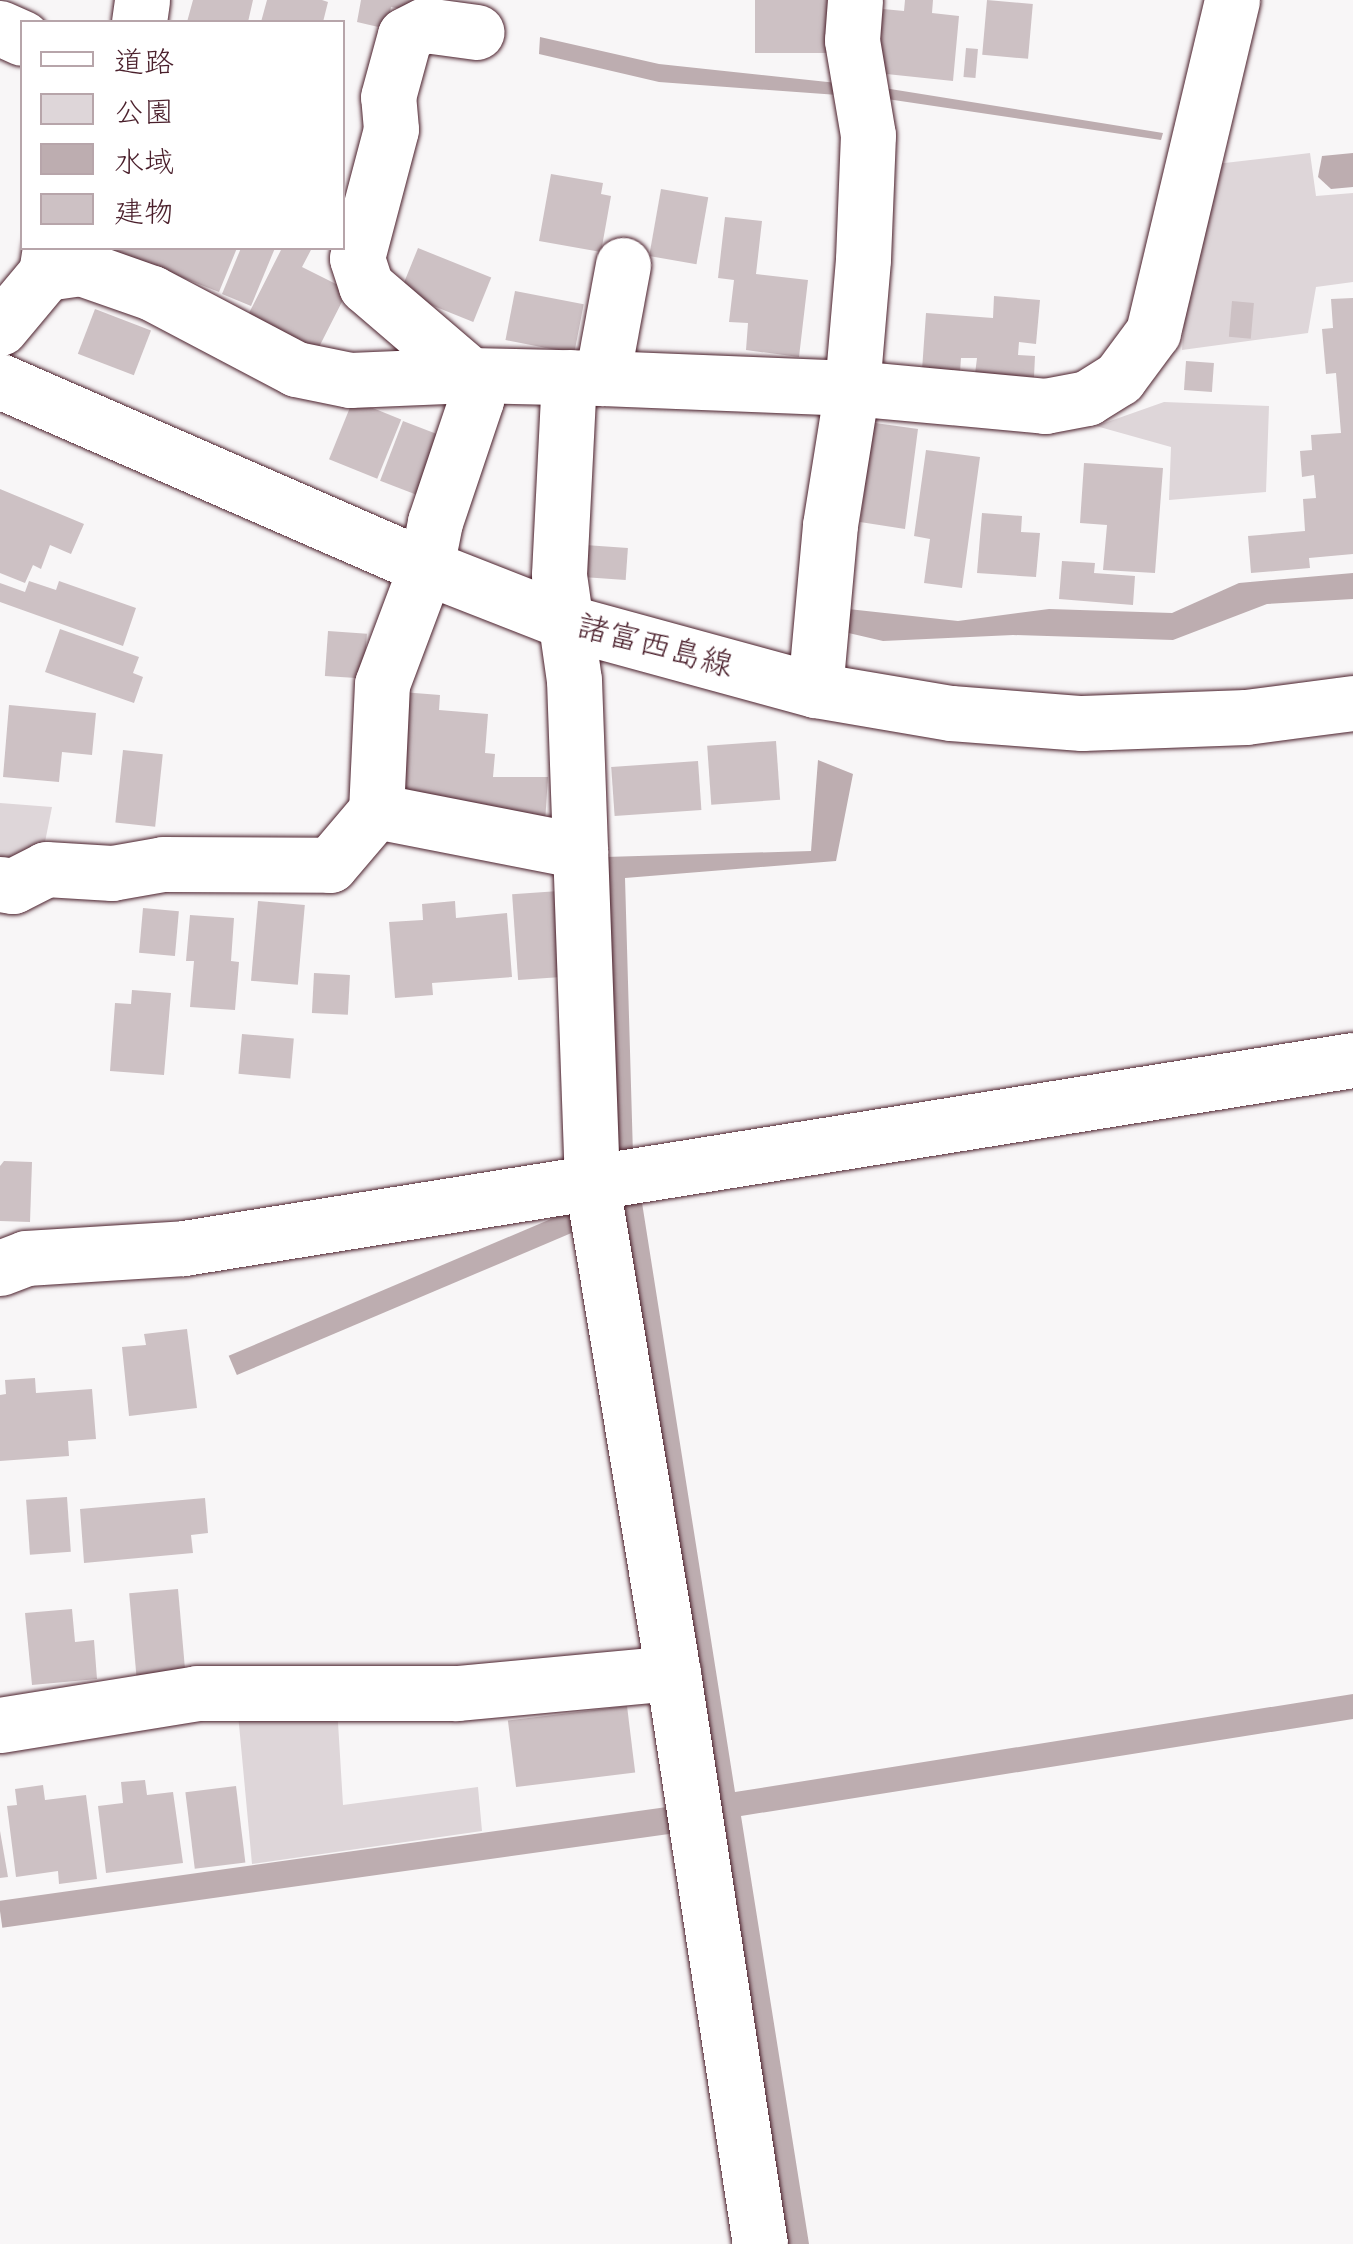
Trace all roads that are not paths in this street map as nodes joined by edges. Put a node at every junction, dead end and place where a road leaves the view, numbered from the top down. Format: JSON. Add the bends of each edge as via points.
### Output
{"nodes":[{"id":1,"x":855,"y":0,"type":"edge"},
{"id":2,"x":1232,"y":0,"type":"edge"},
{"id":3,"x":478,"y":32,"type":"dead end"},
{"id":4,"x":366,"y":95,"type":"edge"},
{"id":5,"x":48,"y":260,"type":"edge"},
{"id":6,"x":624,"y":265,"type":"dead end"},
{"id":7,"x":0,"y":328,"type":"edge"},
{"id":8,"x":470,"y":375,"type":"junction"},
{"id":9,"x":586,"y":378,"type":"junction"},
{"id":10,"x":0,"y":381,"type":"edge"},
{"id":11,"x":852,"y":388,"type":"junction"},
{"id":12,"x":426,"y":567,"type":"junction"},
{"id":13,"x":566,"y":622,"type":"junction"},
{"id":14,"x":816,"y":690,"type":"junction"},
{"id":15,"x":1353,"y":703,"type":"edge"},
{"id":16,"x":376,"y":811,"type":"junction"},
{"id":17,"x":580,"y":851,"type":"junction"},
{"id":18,"x":0,"y":884,"type":"edge"},
{"id":19,"x":1353,"y":1060,"type":"edge"},
{"id":20,"x":592,"y":1184,"type":"junction"},
{"id":21,"x":0,"y":1268,"type":"edge"},
{"id":22,"x":673,"y":1673,"type":"junction"},
{"id":23,"x":0,"y":1726,"type":"edge"},
{"id":24,"x":760,"y":2244,"type":"edge"}],
"edges":[{"from":1,"to":11,"type":"street","via":[[852,40],[868,135]]},
{"from":2,"to":11,"type":"street","via":[[1154,332],[1119,378],[1087,398],[1045,406]]},
{"from":3,"to":4,"type":"street","via":[[425,24],[405,35]]},
{"from":4,"to":8,"type":"street","via":[[391,129],[357,258],[366,286]]},
{"from":5,"to":7,"type":"street"},
{"from":5,"to":8,"type":"street","via":[[152,293],[296,369],[350,380]]},
{"from":6,"to":9,"type":"street"},
{"from":8,"to":9,"type":"street"},
{"from":8,"to":12,"type":"street","via":[[476,400]]},
{"from":9,"to":11,"type":"street"},
{"from":9,"to":13,"type":"street","via":[[559,575]]},
{"from":10,"to":12,"type":"street","name":"諸富西島線"},
{"from":11,"to":14,"type":"street","via":[[830,525]]},
{"from":12,"to":13,"type":"street","name":"諸富西島線"},
{"from":12,"to":16,"type":"street","via":[[382,684]]},
{"from":13,"to":14,"type":"street","name":"諸富西島線"},
{"from":13,"to":17,"type":"street"},
{"from":14,"to":15,"type":"street","name":"諸富西島線","via":[[952,713],[1082,722],[1246,717]]},
{"from":16,"to":17,"type":"street"},
{"from":16,"to":18,"type":"street","via":[[330,865],[46,869],[13,886]]},
{"from":17,"to":20,"type":"street"},
{"from":19,"to":20,"type":"street"},
{"from":20,"to":21,"type":"street","via":[[184,1248],[26,1258]]},
{"from":20,"to":22,"type":"street"},
{"from":22,"to":23,"type":"street","via":[[457,1693],[197,1693]]},
{"from":22,"to":24,"type":"street"}]}
